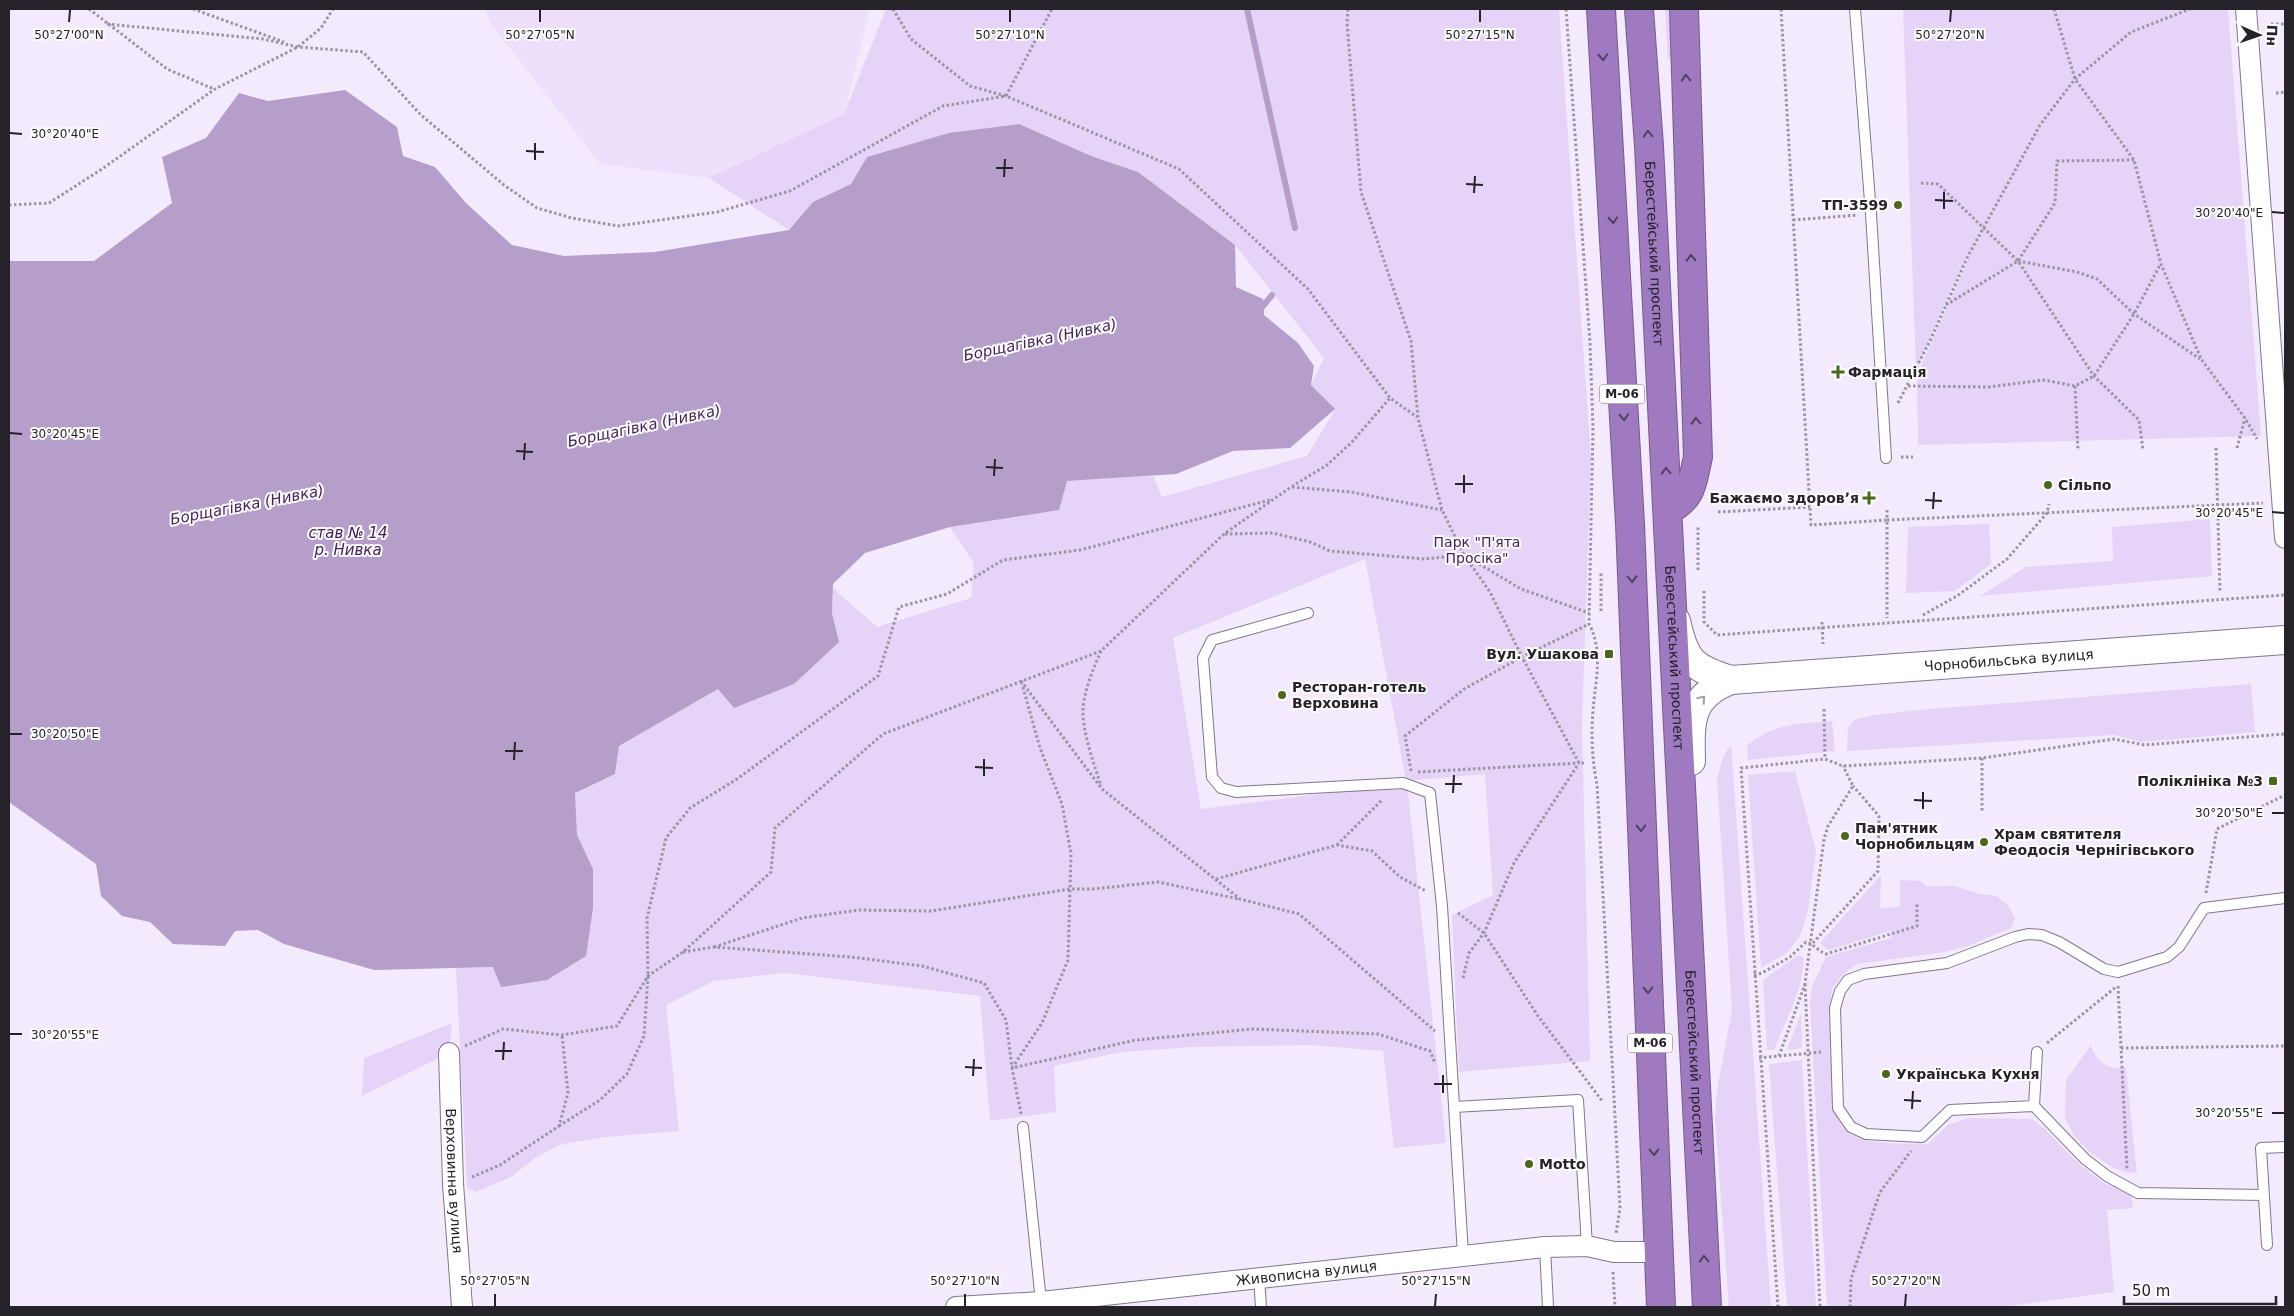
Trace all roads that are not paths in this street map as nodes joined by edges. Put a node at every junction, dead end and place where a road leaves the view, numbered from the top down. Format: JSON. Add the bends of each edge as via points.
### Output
{"nodes":[{"id":1,"x":1600,"y":9,"type":"edge"},
{"id":2,"x":1639,"y":9,"type":"edge"},
{"id":3,"x":1684,"y":9,"type":"edge"},
{"id":4,"x":1855,"y":9,"type":"edge"},
{"id":5,"x":2246,"y":9,"type":"edge"},
{"id":6,"x":1886,"y":458,"type":"dead end"},
{"id":7,"x":1668,"y":510,"type":"junction"},
{"id":8,"x":2285,"y":538,"type":"edge"},
{"id":9,"x":1673,"y":607,"type":"junction"},
{"id":10,"x":1308,"y":613,"type":"dead end"},
{"id":11,"x":2285,"y":640,"type":"edge"},
{"id":12,"x":1731,"y":680,"type":"junction"},
{"id":13,"x":2285,"y":898,"type":"edge"},
{"id":14,"x":2037,"y":1052,"type":"road end"},
{"id":15,"x":449,"y":1053,"type":"road end"},
{"id":16,"x":1694,"y":1058,"type":"junction"},
{"id":17,"x":2034,"y":1106,"type":"junction"},
{"id":18,"x":1454,"y":1107,"type":"junction"},
{"id":19,"x":1024,"y":1127,"type":"road end"},
{"id":20,"x":2285,"y":1146,"type":"edge"},
{"id":21,"x":2264,"y":1195,"type":"junction"},
{"id":22,"x":2267,"y":1245,"type":"dead end"},
{"id":23,"x":1587,"y":1246,"type":"junction"},
{"id":24,"x":1545,"y":1247,"type":"junction"},
{"id":25,"x":1658,"y":1252,"type":"junction"},
{"id":26,"x":1463,"y":1256,"type":"junction"},
{"id":27,"x":1259,"y":1278,"type":"junction"},
{"id":28,"x":1041,"y":1305,"type":"edge"},
{"id":29,"x":462,"y":1307,"type":"edge"},
{"id":30,"x":956,"y":1307,"type":"edge"},
{"id":31,"x":1262,"y":1307,"type":"edge"},
{"id":32,"x":1548,"y":1307,"type":"edge"},
{"id":33,"x":1661,"y":1307,"type":"edge"},
{"id":34,"x":1707,"y":1307,"type":"edge"}],
"edges":[{"from":1,"to":25,"type":"highway","number":"М-06","one_way":true,"via":[[1630,524]]},
{"from":7,"to":2,"type":"highway","name":"Берестейський проспект","number":"М-06","one_way":true,"via":[[1650,146]]},
{"from":7,"to":3,"type":"highway","one_way":true,"via":[[1681,504],[1690,491],[1698,457]]},
{"from":4,"to":6,"type":"lane"},
{"from":5,"to":8,"type":"street"},
{"from":7,"to":9,"type":"highway","name":"Берестейський проспект","number":"М-06"},
{"from":9,"to":12,"type":"main road","name":"Чорнобильська вулиця","via":[[1681,641],[1690,661],[1705,672]]},
{"from":9,"to":16,"type":"highway","name":"Берестейський проспект","number":"М-06"},
{"from":10,"to":18,"type":"lane","via":[[1212,640],[1207,647],[1203,658],[1212,777],[1221,788],[1236,792],[1400,783],[1430,793],[1442,906]]},
{"from":11,"to":12,"type":"main road","name":"Чорнобильська вулиця"},
{"from":16,"to":12,"type":"main road","name":"Чорнобильська вулиця","one_way":true,"via":[[1701,1026],[1690,729],[1702,697],[1713,687]]},
{"from":13,"to":17,"type":"lane","via":[[2204,908],[2180,946],[2167,957],[2118,972],[2104,969],[2059,942],[2042,935],[2028,934],[1947,964],[1864,974],[1848,980],[1840,991],[1835,1008],[1838,1108],[1851,1127],[1866,1134],[1922,1137],[1950,1110]]},
{"from":14,"to":17,"type":"lane"},
{"from":15,"to":29,"type":"street","name":"Верховинна вулиця","via":[[453,1184]]},
{"from":34,"to":16,"type":"highway","name":"Берестейський проспект","number":"М-06","one_way":true},
{"from":17,"to":21,"type":"lane","via":[[2085,1159],[2138,1194]]},
{"from":18,"to":23,"type":"lane","via":[[1578,1100]]},
{"from":18,"to":26,"type":"lane"},
{"from":19,"to":28,"type":"lane"},
{"from":20,"to":21,"type":"lane","via":[[2261,1148]]},
{"from":21,"to":22,"type":"lane"},
{"from":23,"to":24,"type":"street","name":"Живописна вулиця"},
{"from":23,"to":25,"type":"street","name":"Живописна вулиця","via":[[1614,1252]]},
{"from":24,"to":26,"type":"street","name":"Живописна вулиця"},
{"from":24,"to":32,"type":"lane"},
{"from":25,"to":33,"type":"highway","number":"М-06"},
{"from":26,"to":27,"type":"street","name":"Живописна вулиця"},
{"from":27,"to":28,"type":"street","name":"Живописна вулиця"},
{"from":27,"to":31,"type":"lane"},
{"from":28,"to":30,"type":"street","name":"Живописна вулиця"}]}
